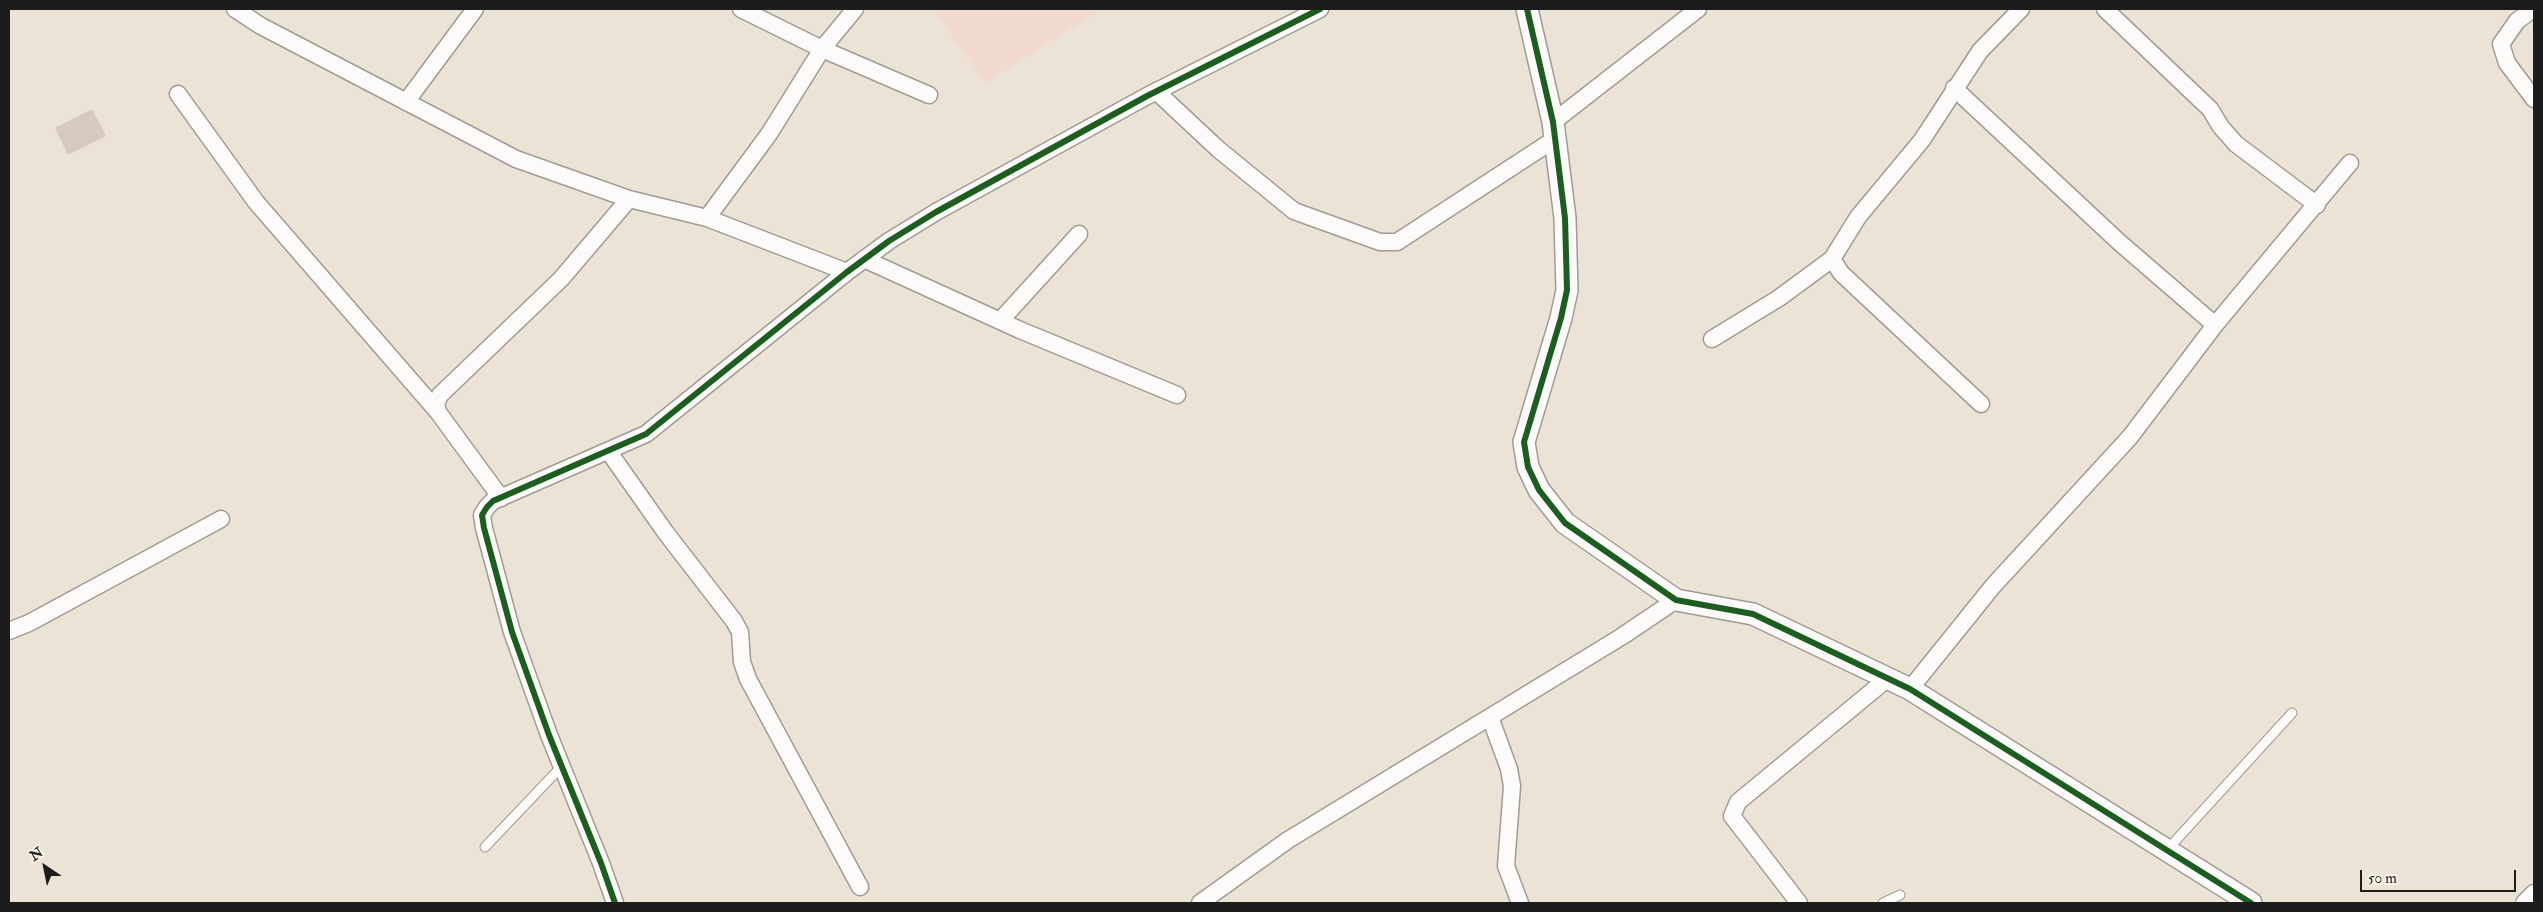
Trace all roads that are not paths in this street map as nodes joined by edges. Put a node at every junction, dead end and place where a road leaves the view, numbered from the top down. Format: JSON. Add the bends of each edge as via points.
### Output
{"nodes":[{"id":1,"x":235,"y":9,"type":"edge"},
{"id":2,"x":475,"y":9,"type":"edge"},
{"id":3,"x":741,"y":9,"type":"edge"},
{"id":4,"x":855,"y":9,"type":"edge"},
{"id":5,"x":1320,"y":9,"type":"edge"},
{"id":6,"x":1526,"y":9,"type":"edge"},
{"id":7,"x":1698,"y":9,"type":"edge"},
{"id":8,"x":2021,"y":9,"type":"edge"},
{"id":9,"x":2105,"y":9,"type":"edge"},
{"id":10,"x":2533,"y":9,"type":"edge"},
{"id":11,"x":2514,"y":15,"type":"edge"},
{"id":12,"x":822,"y":49,"type":"junction"},
{"id":13,"x":1954,"y":88,"type":"junction"},
{"id":14,"x":1156,"y":91,"type":"junction"},
{"id":15,"x":178,"y":94,"type":"dead end"},
{"id":16,"x":929,"y":95,"type":"dead end"},
{"id":17,"x":2534,"y":99,"type":"edge"},
{"id":18,"x":406,"y":102,"type":"junction"},
{"id":19,"x":1554,"y":130,"type":"junction"},
{"id":20,"x":2350,"y":164,"type":"dead end"},
{"id":21,"x":629,"y":200,"type":"junction"},
{"id":22,"x":2316,"y":205,"type":"junction"},
{"id":23,"x":707,"y":218,"type":"junction"},
{"id":24,"x":1079,"y":234,"type":"dead end"},
{"id":25,"x":864,"y":259,"type":"junction"},
{"id":26,"x":1832,"y":259,"type":"junction"},
{"id":27,"x":847,"y":272,"type":"junction"},
{"id":28,"x":1000,"y":321,"type":"junction"},
{"id":29,"x":2215,"y":325,"type":"junction"},
{"id":30,"x":1712,"y":339,"type":"dead end"},
{"id":31,"x":1176,"y":395,"type":"dead end"},
{"id":32,"x":1981,"y":404,"type":"dead end"},
{"id":33,"x":438,"y":412,"type":"junction"},
{"id":34,"x":609,"y":452,"type":"junction"},
{"id":35,"x":501,"y":498,"type":"junction"},
{"id":36,"x":221,"y":519,"type":"dead end"},
{"id":37,"x":1676,"y":600,"type":"junction"},
{"id":38,"x":9,"y":631,"type":"edge"},
{"id":39,"x":1887,"y":678,"type":"junction"},
{"id":40,"x":1910,"y":690,"type":"junction"},
{"id":41,"x":2292,"y":713,"type":"dead end"},
{"id":42,"x":1490,"y":717,"type":"junction"},
{"id":43,"x":562,"y":766,"type":"junction"},
{"id":44,"x":485,"y":847,"type":"dead end"},
{"id":45,"x":2166,"y":851,"type":"junction"},
{"id":46,"x":860,"y":887,"type":"dead end"},
{"id":47,"x":2534,"y":893,"type":"edge"},
{"id":48,"x":1900,"y":895,"type":"dead end"},
{"id":49,"x":615,"y":903,"type":"edge"},
{"id":50,"x":1200,"y":903,"type":"edge"},
{"id":51,"x":1520,"y":903,"type":"edge"},
{"id":52,"x":1800,"y":903,"type":"edge"},
{"id":53,"x":1884,"y":903,"type":"edge"},
{"id":54,"x":2250,"y":903,"type":"edge"},
{"id":55,"x":2524,"y":903,"type":"edge"}],
"edges":[{"from":1,"to":18,"type":"street","via":[[260,26]]},
{"from":2,"to":18,"type":"street"},
{"from":3,"to":12,"type":"street"},
{"from":4,"to":12,"type":"street"},
{"from":5,"to":14,"type":"street"},
{"from":6,"to":19,"type":"street"},
{"from":7,"to":19,"type":"street"},
{"from":8,"to":13,"type":"street","via":[[1980,51]]},
{"from":9,"to":22,"type":"street","via":[[2210,108],[2236,144]]},
{"from":10,"to":11,"type":"street"},
{"from":11,"to":17,"type":"street","via":[[2501,44],[2507,63]]},
{"from":12,"to":16,"type":"street"},
{"from":12,"to":23,"type":"street","via":[[769,134]]},
{"from":13,"to":26,"type":"street","via":[[1922,140],[1858,217]]},
{"from":13,"to":29,"type":"street"},
{"from":14,"to":19,"type":"street","via":[[1218,149],[1294,210],[1380,242],[1397,242]]},
{"from":14,"to":25,"type":"street","via":[[936,212]]},
{"from":15,"to":33,"type":"street","via":[[256,202]]},
{"from":18,"to":21,"type":"street","via":[[516,159]]},
{"from":19,"to":37,"type":"street","via":[[1565,218],[1567,290],[1524,442],[1528,467],[1539,490],[1565,523]]},
{"from":20,"to":22,"type":"street"},
{"from":21,"to":23,"type":"street"},
{"from":21,"to":33,"type":"street","via":[[561,279],[440,395],[436,404]]},
{"from":22,"to":29,"type":"street"},
{"from":23,"to":27,"type":"street"},
{"from":24,"to":28,"type":"street"},
{"from":25,"to":27,"type":"street"},
{"from":25,"to":28,"type":"street"},
{"from":26,"to":30,"type":"street","via":[[1779,298]]},
{"from":26,"to":32,"type":"street","via":[[1841,273]]},
{"from":27,"to":34,"type":"street","via":[[665,421]]},
{"from":28,"to":31,"type":"street"},
{"from":29,"to":40,"type":"street","via":[[2130,437],[1993,586]]},
{"from":33,"to":35,"type":"street"},
{"from":34,"to":35,"type":"street"},
{"from":34,"to":46,"type":"street","via":[[734,621],[740,632],[742,662],[748,678]]},
{"from":35,"to":43,"type":"street","via":[[487,507],[482,515],[484,528],[512,632]]},
{"from":36,"to":38,"type":"street"},
{"from":37,"to":39,"type":"street","via":[[1753,614]]},
{"from":37,"to":42,"type":"street"},
{"from":39,"to":40,"type":"street"},
{"from":39,"to":52,"type":"street","via":[[1738,802],[1732,816]]},
{"from":40,"to":45,"type":"street"},
{"from":41,"to":45,"type":"lane"},
{"from":42,"to":50,"type":"street","via":[[1288,840]]},
{"from":42,"to":51,"type":"street","via":[[1512,786],[1506,866]]},
{"from":43,"to":44,"type":"lane"},
{"from":43,"to":49,"type":"street"},
{"from":45,"to":54,"type":"street"},
{"from":47,"to":55,"type":"street"},
{"from":48,"to":53,"type":"lane"}]}
